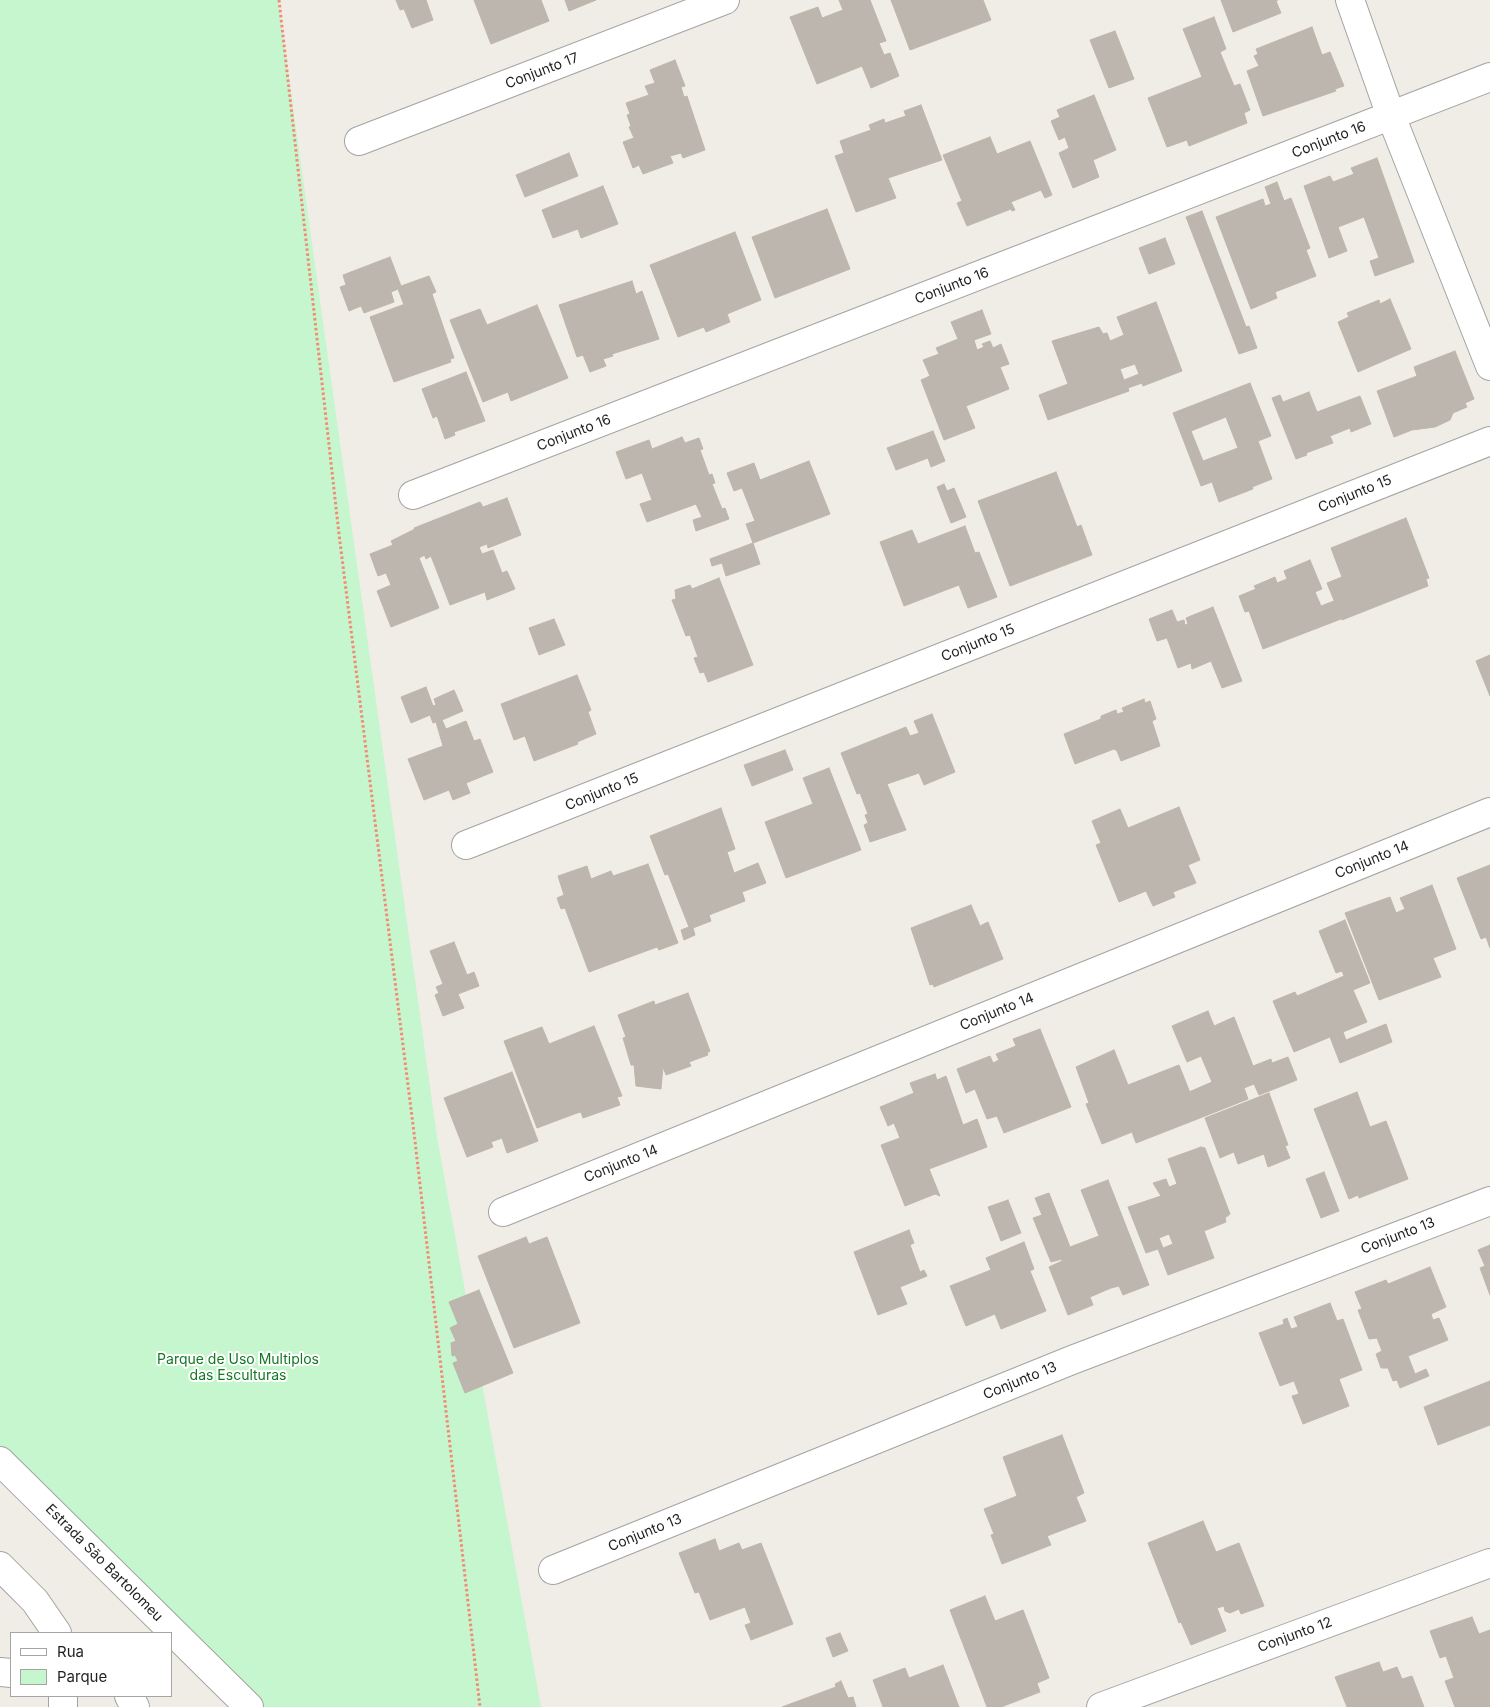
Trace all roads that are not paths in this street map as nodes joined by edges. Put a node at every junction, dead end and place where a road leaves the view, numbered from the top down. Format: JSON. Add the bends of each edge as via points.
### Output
{"nodes":[{"id":1,"x":725,"y":0,"type":"edge"},
{"id":2,"x":1350,"y":0,"type":"edge"},
{"id":3,"x":1490,"y":77,"type":"edge"},
{"id":4,"x":1391,"y":116,"type":"junction"},
{"id":5,"x":359,"y":141,"type":"dead end"},
{"id":6,"x":1490,"y":366,"type":"edge"},
{"id":7,"x":1490,"y":440,"type":"edge"},
{"id":8,"x":413,"y":495,"type":"dead end"},
{"id":9,"x":1490,"y":812,"type":"edge"},
{"id":10,"x":466,"y":845,"type":"dead end"},
{"id":11,"x":1490,"y":1201,"type":"edge"},
{"id":12,"x":503,"y":1212,"type":"dead end"},
{"id":13,"x":0,"y":1461,"type":"edge"},
{"id":14,"x":1490,"y":1563,"type":"edge"},
{"id":15,"x":0,"y":1566,"type":"edge"},
{"id":16,"x":553,"y":1570,"type":"dead end"},
{"id":17,"x":56,"y":1632,"type":"edge"},
{"id":18,"x":249,"y":1707,"type":"edge"},
{"id":19,"x":1101,"y":1707,"type":"edge"}],
"edges":[{"from":1,"to":5,"type":"street","name":"Conjunto 17"},
{"from":2,"to":4,"type":"street"},
{"from":3,"to":4,"type":"street","name":"Conjunto 16"},
{"from":4,"to":6,"type":"street"},
{"from":4,"to":8,"type":"street","name":"Conjunto 16"},
{"from":7,"to":10,"type":"street","name":"Conjunto 15"},
{"from":9,"to":12,"type":"street","name":"Conjunto 14"},
{"from":11,"to":16,"type":"street","name":"Conjunto 13","via":[[1072,1360]]},
{"from":13,"to":18,"type":"street","name":"Estrada São Bartolomeu"},
{"from":14,"to":19,"type":"street","name":"Conjunto 12"},
{"from":15,"to":17,"type":"street","via":[[35,1601]]}]}
